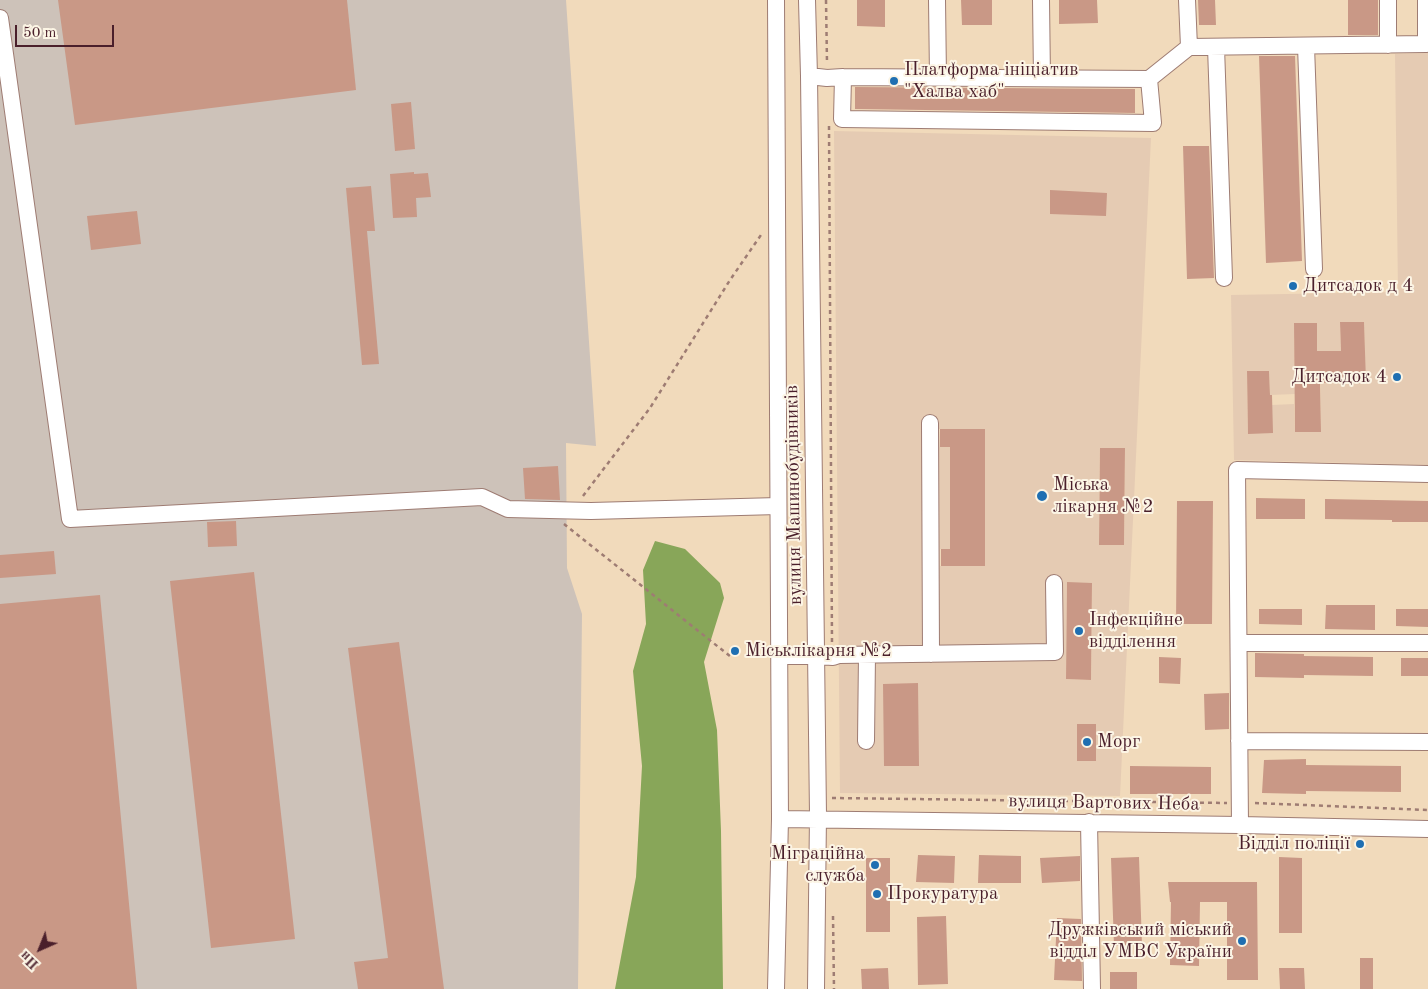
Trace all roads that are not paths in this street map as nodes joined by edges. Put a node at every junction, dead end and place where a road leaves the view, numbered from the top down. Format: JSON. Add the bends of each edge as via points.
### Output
{"nodes":[{"id":1,"x":776,"y":0,"type":"edge"},
{"id":2,"x":807,"y":0,"type":"edge"},
{"id":3,"x":937,"y":0,"type":"edge"},
{"id":4,"x":1042,"y":0,"type":"edge"},
{"id":5,"x":1187,"y":0,"type":"edge"},
{"id":6,"x":1388,"y":0,"type":"edge"},
{"id":7,"x":1426,"y":0,"type":"edge"},
{"id":8,"x":0,"y":18,"type":"edge"},
{"id":9,"x":1427,"y":44,"type":"edge"},
{"id":10,"x":1388,"y":45,"type":"junction"},
{"id":11,"x":1306,"y":46,"type":"junction"},
{"id":12,"x":1189,"y":47,"type":"junction"},
{"id":13,"x":1216,"y":47,"type":"junction"},
{"id":14,"x":809,"y":76,"type":"junction"},
{"id":15,"x":835,"y":78,"type":"junction"},
{"id":16,"x":938,"y":78,"type":"junction"},
{"id":17,"x":1042,"y":78,"type":"junction"},
{"id":18,"x":1149,"y":80,"type":"junction"},
{"id":19,"x":1314,"y":269,"type":"dead end"},
{"id":20,"x":1224,"y":278,"type":"dead end"},
{"id":21,"x":930,"y":422,"type":"dead end"},
{"id":22,"x":1428,"y":474,"type":"edge"},
{"id":23,"x":778,"y":506,"type":"junction"},
{"id":24,"x":1054,"y":583,"type":"dead end"},
{"id":25,"x":1239,"y":642,"type":"junction"},
{"id":26,"x":1428,"y":643,"type":"edge"},
{"id":27,"x":931,"y":654,"type":"junction"},
{"id":28,"x":866,"y":655,"type":"junction"},
{"id":29,"x":779,"y":656,"type":"junction"},
{"id":30,"x":824,"y":656,"type":"junction"},
{"id":31,"x":866,"y":741,"type":"dead end"},
{"id":32,"x":1239,"y":741,"type":"junction"},
{"id":33,"x":1428,"y":742,"type":"edge"},
{"id":34,"x":780,"y":819,"type":"junction"},
{"id":35,"x":818,"y":819,"type":"junction"},
{"id":36,"x":1089,"y":822,"type":"junction"},
{"id":37,"x":1240,"y":825,"type":"junction"},
{"id":38,"x":1428,"y":829,"type":"edge"},
{"id":39,"x":776,"y":989,"type":"edge"},
{"id":40,"x":816,"y":989,"type":"edge"},
{"id":41,"x":1092,"y":989,"type":"edge"}],
"edges":[{"from":1,"to":23,"type":"street","name":"вулиця Машинобудівників"},
{"from":2,"to":14,"type":"street","name":"вулиця Машинобудівників"},
{"from":3,"to":16,"type":"street"},
{"from":4,"to":17,"type":"street"},
{"from":5,"to":12,"type":"street"},
{"from":6,"to":10,"type":"street"},
{"from":7,"to":9,"type":"street"},
{"from":8,"to":23,"type":"street","via":[[70,519],[482,497],[508,509]]},
{"from":9,"to":10,"type":"street"},
{"from":10,"to":11,"type":"street"},
{"from":11,"to":13,"type":"street"},
{"from":11,"to":19,"type":"street"},
{"from":12,"to":13,"type":"street"},
{"from":12,"to":18,"type":"street"},
{"from":13,"to":20,"type":"street"},
{"from":14,"to":15,"type":"street"},
{"from":14,"to":30,"type":"street","name":"вулиця Машинобудівників"},
{"from":15,"to":16,"type":"street"},
{"from":15,"to":18,"type":"street","via":[[842,119],[1152,123]]},
{"from":16,"to":17,"type":"street"},
{"from":17,"to":18,"type":"street"},
{"from":21,"to":27,"type":"street"},
{"from":22,"to":25,"type":"street","via":[[1237,470]]},
{"from":23,"to":29,"type":"street","name":"вулиця Машинобудівників"},
{"from":24,"to":27,"type":"street","via":[[1055,652]]},
{"from":25,"to":26,"type":"street"},
{"from":25,"to":32,"type":"street"},
{"from":27,"to":28,"type":"street"},
{"from":28,"to":30,"type":"street"},
{"from":28,"to":31,"type":"street"},
{"from":29,"to":30,"type":"street"},
{"from":29,"to":34,"type":"street","name":"вулиця Машинобудівників"},
{"from":30,"to":35,"type":"street","name":"вулиця Машинобудівників"},
{"from":32,"to":33,"type":"street"},
{"from":32,"to":37,"type":"street"},
{"from":34,"to":35,"type":"street","name":"вулиця Вартових Неба"},
{"from":34,"to":39,"type":"street","name":"вулиця Машинобудівників"},
{"from":35,"to":36,"type":"street","name":"вулиця Вартових Неба"},
{"from":35,"to":40,"type":"street","name":"вулиця Машинобудівників"},
{"from":36,"to":37,"type":"street","name":"вулиця Вартових Неба"},
{"from":36,"to":41,"type":"street"},
{"from":37,"to":38,"type":"street","name":"вулиця Вартових Неба"}]}
